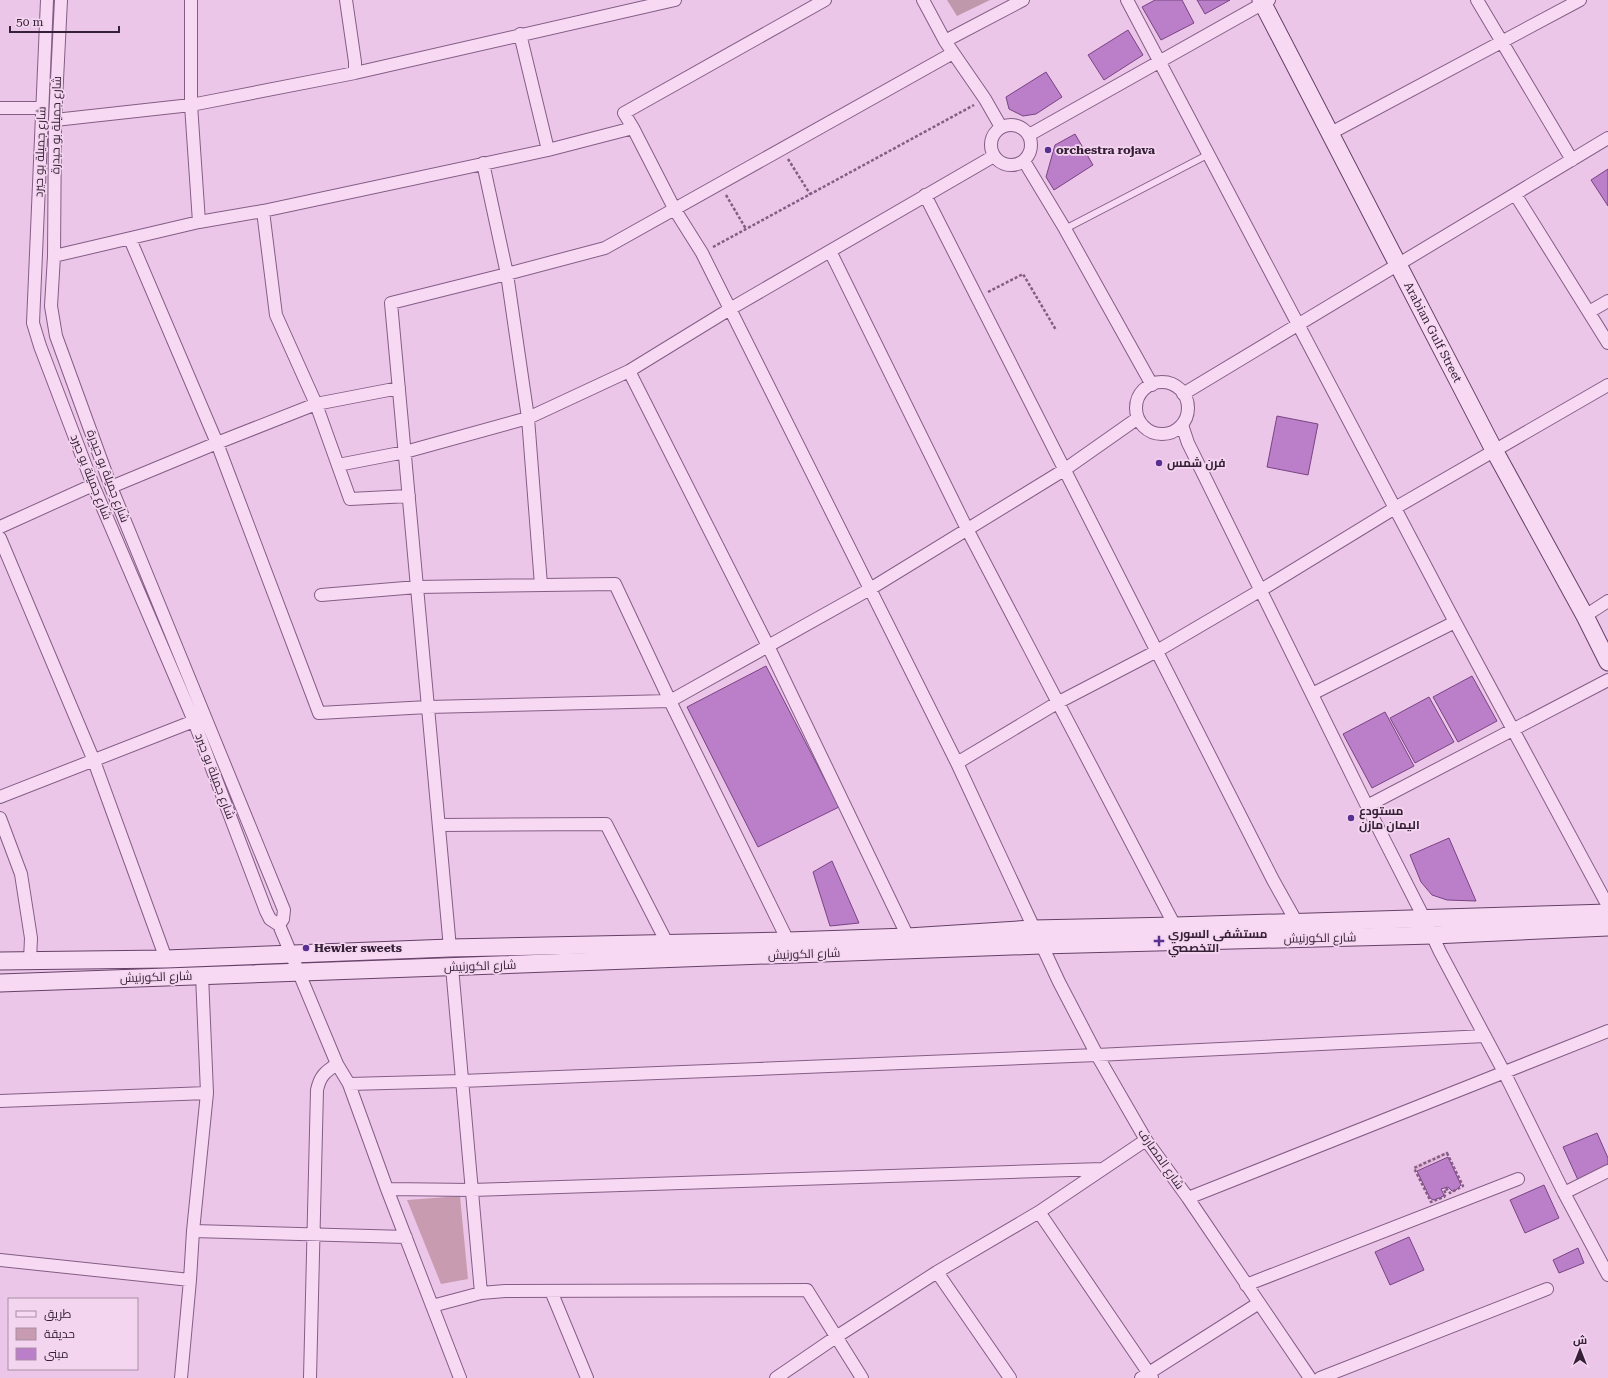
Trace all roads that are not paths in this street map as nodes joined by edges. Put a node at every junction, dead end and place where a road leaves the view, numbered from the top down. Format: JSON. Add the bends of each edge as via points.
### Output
{"nodes":[{"id":1,"x":47,"y":0,"type":"edge"},
{"id":2,"x":61,"y":0,"type":"edge"},
{"id":3,"x":191,"y":0,"type":"edge"},
{"id":4,"x":346,"y":0,"type":"edge"},
{"id":5,"x":675,"y":0,"type":"edge"},
{"id":6,"x":825,"y":0,"type":"edge"},
{"id":7,"x":923,"y":0,"type":"edge"},
{"id":8,"x":1023,"y":0,"type":"edge"},
{"id":9,"x":1127,"y":0,"type":"edge"},
{"id":10,"x":1477,"y":0,"type":"edge"},
{"id":11,"x":1580,"y":0,"type":"edge"},
{"id":12,"x":1264,"y":1,"type":"edge"},
{"id":13,"x":520,"y":34,"type":"junction"},
{"id":14,"x":945,"y":41,"type":"junction"},
{"id":15,"x":1502,"y":42,"type":"junction"},
{"id":16,"x":953,"y":53,"type":"junction"},
{"id":17,"x":1160,"y":62,"type":"junction"},
{"id":18,"x":354,"y":73,"type":"junction"},
{"id":19,"x":191,"y":105,"type":"junction"},
{"id":20,"x":0,"y":108,"type":"edge"},
{"id":21,"x":41,"y":108,"type":"junction"},
{"id":22,"x":55,"y":120,"type":"junction"},
{"id":23,"x":1001,"y":127,"type":"junction"},
{"id":24,"x":633,"y":128,"type":"junction"},
{"id":25,"x":1330,"y":134,"type":"junction"},
{"id":26,"x":1029,"y":135,"type":"junction"},
{"id":27,"x":1608,"y":138,"type":"edge"},
{"id":28,"x":548,"y":150,"type":"junction"},
{"id":29,"x":1209,"y":154,"type":"junction"},
{"id":30,"x":994,"y":156,"type":"junction"},
{"id":31,"x":1572,"y":160,"type":"junction"},
{"id":32,"x":1024,"y":161,"type":"junction"},
{"id":33,"x":483,"y":163,"type":"junction"},
{"id":34,"x":1515,"y":194,"type":"junction"},
{"id":35,"x":925,"y":195,"type":"junction"},
{"id":36,"x":675,"y":210,"type":"junction"},
{"id":37,"x":264,"y":211,"type":"junction"},
{"id":38,"x":199,"y":222,"type":"junction"},
{"id":39,"x":1065,"y":229,"type":"junction"},
{"id":40,"x":130,"y":239,"type":"junction"},
{"id":41,"x":830,"y":251,"type":"junction"},
{"id":42,"x":54,"y":256,"type":"junction"},
{"id":43,"x":1398,"y":266,"type":"junction"},
{"id":44,"x":507,"y":274,"type":"junction"},
{"id":45,"x":1608,"y":301,"type":"edge"},
{"id":46,"x":730,"y":309,"type":"junction"},
{"id":47,"x":1589,"y":312,"type":"junction"},
{"id":48,"x":1299,"y":325,"type":"junction"},
{"id":49,"x":1608,"y":343,"type":"edge"},
{"id":50,"x":629,"y":371,"type":"junction"},
{"id":51,"x":1152,"y":385,"type":"junction"},
{"id":52,"x":1608,"y":385,"type":"edge"},
{"id":53,"x":399,"y":388,"type":"junction"},
{"id":54,"x":1183,"y":394,"type":"junction"},
{"id":55,"x":316,"y":404,"type":"junction"},
{"id":56,"x":528,"y":418,"type":"junction"},
{"id":57,"x":1138,"y":418,"type":"junction"},
{"id":58,"x":1182,"y":425,"type":"junction"},
{"id":59,"x":217,"y":443,"type":"junction"},
{"id":60,"x":1494,"y":450,"type":"junction"},
{"id":61,"x":404,"y":452,"type":"junction"},
{"id":62,"x":338,"y":465,"type":"junction"},
{"id":63,"x":1064,"y":470,"type":"junction"},
{"id":64,"x":94,"y":486,"type":"junction"},
{"id":65,"x":111,"y":487,"type":"junction"},
{"id":66,"x":409,"y":496,"type":"junction"},
{"id":67,"x":1395,"y":508,"type":"junction"},
{"id":68,"x":0,"y":527,"type":"edge"},
{"id":69,"x":967,"y":529,"type":"junction"},
{"id":70,"x":0,"y":538,"type":"edge"},
{"id":71,"x":541,"y":585,"type":"junction"},
{"id":72,"x":417,"y":587,"type":"junction"},
{"id":73,"x":870,"y":589,"type":"junction"},
{"id":74,"x":1261,"y":590,"type":"junction"},
{"id":75,"x":321,"y":595,"type":"dead end"},
{"id":76,"x":1608,"y":601,"type":"edge"},
{"id":77,"x":1585,"y":616,"type":"junction"},
{"id":78,"x":1455,"y":622,"type":"junction"},
{"id":79,"x":768,"y":646,"type":"junction"},
{"id":80,"x":1157,"y":651,"type":"junction"},
{"id":81,"x":1608,"y":662,"type":"edge"},
{"id":82,"x":1608,"y":680,"type":"edge"},
{"id":83,"x":1312,"y":694,"type":"junction"},
{"id":84,"x":670,"y":701,"type":"junction"},
{"id":85,"x":1057,"y":703,"type":"junction"},
{"id":86,"x":428,"y":707,"type":"junction"},
{"id":87,"x":194,"y":721,"type":"junction"},
{"id":88,"x":1513,"y":729,"type":"junction"},
{"id":89,"x":94,"y":761,"type":"junction"},
{"id":90,"x":957,"y":763,"type":"junction"},
{"id":91,"x":0,"y":797,"type":"edge"},
{"id":92,"x":1368,"y":806,"type":"junction"},
{"id":93,"x":0,"y":818,"type":"edge"},
{"id":94,"x":439,"y":825,"type":"junction"},
{"id":95,"x":1608,"y":906,"type":"edge"},
{"id":96,"x":1608,"y":913,"type":"edge"},
{"id":97,"x":1424,"y":918,"type":"junction"},
{"id":98,"x":1297,"y":922,"type":"junction"},
{"id":99,"x":279,"y":925,"type":"junction"},
{"id":100,"x":1175,"y":926,"type":"junction"},
{"id":101,"x":1608,"y":927,"type":"edge"},
{"id":102,"x":1033,"y":929,"type":"junction"},
{"id":103,"x":1433,"y":935,"type":"junction"},
{"id":104,"x":908,"y":937,"type":"junction"},
{"id":105,"x":788,"y":941,"type":"junction"},
{"id":106,"x":668,"y":944,"type":"junction"},
{"id":107,"x":1041,"y":944,"type":"junction"},
{"id":108,"x":450,"y":948,"type":"junction"},
{"id":109,"x":290,"y":954,"type":"junction"},
{"id":110,"x":166,"y":959,"type":"junction"},
{"id":111,"x":30,"y":960,"type":"junction"},
{"id":112,"x":0,"y":961,"type":"edge"},
{"id":113,"x":452,"y":967,"type":"junction"},
{"id":114,"x":298,"y":972,"type":"junction"},
{"id":115,"x":202,"y":975,"type":"junction"},
{"id":116,"x":0,"y":983,"type":"edge"},
{"id":117,"x":1608,"y":1031,"type":"edge"},
{"id":118,"x":1485,"y":1036,"type":"junction"},
{"id":119,"x":1097,"y":1054,"type":"junction"},
{"id":120,"x":337,"y":1064,"type":"junction"},
{"id":121,"x":1504,"y":1072,"type":"junction"},
{"id":122,"x":462,"y":1081,"type":"junction"},
{"id":123,"x":348,"y":1084,"type":"junction"},
{"id":124,"x":207,"y":1093,"type":"junction"},
{"id":125,"x":0,"y":1101,"type":"edge"},
{"id":126,"x":1146,"y":1140,"type":"junction"},
{"id":127,"x":1102,"y":1169,"type":"junction"},
{"id":128,"x":1608,"y":1171,"type":"edge"},
{"id":129,"x":1518,"y":1179,"type":"dead end"},
{"id":130,"x":387,"y":1189,"type":"junction"},
{"id":131,"x":472,"y":1190,"type":"junction"},
{"id":132,"x":1564,"y":1193,"type":"junction"},
{"id":133,"x":1188,"y":1198,"type":"junction"},
{"id":134,"x":1039,"y":1212,"type":"junction"},
{"id":135,"x":193,"y":1231,"type":"junction"},
{"id":136,"x":313,"y":1234,"type":"junction"},
{"id":137,"x":406,"y":1237,"type":"junction"},
{"id":138,"x":0,"y":1260,"type":"edge"},
{"id":139,"x":937,"y":1272,"type":"junction"},
{"id":140,"x":1608,"y":1276,"type":"edge"},
{"id":141,"x":190,"y":1280,"type":"junction"},
{"id":142,"x":1246,"y":1285,"type":"junction"},
{"id":143,"x":1546,"y":1289,"type":"dead end"},
{"id":144,"x":551,"y":1291,"type":"junction"},
{"id":145,"x":482,"y":1293,"type":"junction"},
{"id":146,"x":1259,"y":1303,"type":"junction"},
{"id":147,"x":432,"y":1306,"type":"junction"},
{"id":148,"x":836,"y":1337,"type":"junction"},
{"id":149,"x":1147,"y":1376,"type":"edge"},
{"id":150,"x":181,"y":1378,"type":"edge"},
{"id":151,"x":310,"y":1378,"type":"edge"},
{"id":152,"x":460,"y":1378,"type":"edge"},
{"id":153,"x":587,"y":1378,"type":"edge"},
{"id":154,"x":776,"y":1378,"type":"edge"},
{"id":155,"x":862,"y":1378,"type":"edge"},
{"id":156,"x":1010,"y":1378,"type":"edge"},
{"id":157,"x":1310,"y":1378,"type":"edge"},
{"id":158,"x":1320,"y":1378,"type":"edge"}],
"edges":[{"from":1,"to":21,"type":"street","name":"شارع جميلة بو حيرد"},
{"from":2,"to":22,"type":"street","name":"شارع جميلة بو حيدرة"},
{"from":3,"to":19,"type":"street"},
{"from":4,"to":18,"type":"street"},
{"from":5,"to":13,"type":"street"},
{"from":6,"to":24,"type":"street","name":"شارع المصارف","via":[[624,113]]},
{"from":7,"to":14,"type":"street"},
{"from":8,"to":14,"type":"street"},
{"from":9,"to":17,"type":"street"},
{"from":10,"to":15,"type":"street"},
{"from":11,"to":15,"type":"street"},
{"from":12,"to":17,"type":"street"},
{"from":12,"to":25,"type":"street","name":"Arabian Gulf Street"},
{"from":13,"to":18,"type":"street"},
{"from":13,"to":28,"type":"street"},
{"from":14,"to":16,"type":"street"},
{"from":15,"to":25,"type":"street"},
{"from":15,"to":31,"type":"street"},
{"from":16,"to":23,"type":"street"},
{"from":16,"to":36,"type":"street"},
{"from":17,"to":26,"type":"street"},
{"from":17,"to":29,"type":"street"},
{"from":18,"to":19,"type":"street"},
{"from":19,"to":22,"type":"street"},
{"from":19,"to":38,"type":"street"},
{"from":20,"to":21,"type":"street"},
{"from":21,"to":64,"type":"street","name":"شارع جميلة بو حيرد","via":[[33,322]]},
{"from":22,"to":42,"type":"street","name":"شارع جميلة بو حيدرة"},
{"from":23,"to":26,"type":"street","via":[[1016,125]]},
{"from":23,"to":30,"type":"street","via":[[991,140],[990,146]]},
{"from":24,"to":28,"type":"street"},
{"from":24,"to":36,"type":"street","name":"شارع المصارف"},
{"from":25,"to":43,"type":"street","name":"Arabian Gulf Street"},
{"from":26,"to":32,"type":"street","via":[[1031,150]]},
{"from":27,"to":31,"type":"street"},
{"from":28,"to":33,"type":"street"},
{"from":29,"to":39,"type":"lane"},
{"from":29,"to":48,"type":"street"},
{"from":30,"to":32,"type":"street","via":[[1006,165]]},
{"from":30,"to":35,"type":"street"},
{"from":31,"to":34,"type":"street"},
{"from":32,"to":39,"type":"street"},
{"from":33,"to":37,"type":"street"},
{"from":33,"to":44,"type":"street"},
{"from":34,"to":43,"type":"street"},
{"from":34,"to":47,"type":"street"},
{"from":35,"to":41,"type":"street"},
{"from":35,"to":63,"type":"street"},
{"from":36,"to":44,"type":"street","via":[[605,248]]},
{"from":36,"to":46,"type":"street","name":"شارع المصارف","via":[[702,253]]},
{"from":37,"to":38,"type":"street"},
{"from":37,"to":55,"type":"street","via":[[276,315]]},
{"from":38,"to":40,"type":"street"},
{"from":39,"to":51,"type":"street"},
{"from":40,"to":42,"type":"street"},
{"from":40,"to":59,"type":"street"},
{"from":41,"to":46,"type":"street"},
{"from":41,"to":69,"type":"street"},
{"from":42,"to":65,"type":"street","name":"شارع جميلة بو حيدرة","via":[[51,306],[56,336]]},
{"from":43,"to":48,"type":"street"},
{"from":43,"to":60,"type":"street","name":"Arabian Gulf Street"},
{"from":44,"to":53,"type":"street","via":[[391,303]]},
{"from":44,"to":56,"type":"street"},
{"from":45,"to":47,"type":"street"},
{"from":46,"to":50,"type":"street"},
{"from":46,"to":73,"type":"street","name":"شارع المصارف"},
{"from":47,"to":49,"type":"street"},
{"from":48,"to":54,"type":"street"},
{"from":48,"to":67,"type":"street"},
{"from":50,"to":56,"type":"street"},
{"from":50,"to":79,"type":"street"},
{"from":51,"to":54,"type":"street","via":[[1174,385]]},
{"from":51,"to":57,"type":"street","via":[[1145,389],[1139,399]]},
{"from":52,"to":60,"type":"street"},
{"from":53,"to":55,"type":"street"},
{"from":53,"to":61,"type":"street"},
{"from":54,"to":58,"type":"street","via":[[1188,403],[1188,411]]},
{"from":55,"to":59,"type":"street"},
{"from":55,"to":62,"type":"street"},
{"from":56,"to":61,"type":"street"},
{"from":56,"to":71,"type":"street"},
{"from":57,"to":58,"type":"street","via":[[1143,426],[1158,434],[1171,432]]},
{"from":57,"to":63,"type":"street"},
{"from":58,"to":74,"type":"street","via":[[1188,443]]},
{"from":59,"to":65,"type":"street"},
{"from":59,"to":86,"type":"street","via":[[319,713]]},
{"from":60,"to":67,"type":"street"},
{"from":60,"to":77,"type":"street","name":"Arabian Gulf Street"},
{"from":61,"to":62,"type":"street"},
{"from":61,"to":66,"type":"street"},
{"from":62,"to":66,"type":"street","via":[[350,500]]},
{"from":63,"to":69,"type":"street"},
{"from":63,"to":80,"type":"street"},
{"from":64,"to":68,"type":"street"},
{"from":64,"to":87,"type":"street","name":"شارع جميلة بو حيرد"},
{"from":65,"to":99,"type":"street","name":"شارع جميلة بو حيدرة","via":[[284,910]]},
{"from":66,"to":72,"type":"street"},
{"from":67,"to":74,"type":"street"},
{"from":67,"to":78,"type":"street"},
{"from":69,"to":73,"type":"street"},
{"from":69,"to":85,"type":"street"},
{"from":70,"to":89,"type":"street"},
{"from":71,"to":72,"type":"street"},
{"from":71,"to":84,"type":"street","via":[[615,584]]},
{"from":72,"to":75,"type":"street"},
{"from":72,"to":86,"type":"street"},
{"from":73,"to":79,"type":"street"},
{"from":73,"to":90,"type":"street","name":"شارع المصارف"},
{"from":74,"to":80,"type":"street"},
{"from":74,"to":83,"type":"street"},
{"from":76,"to":77,"type":"street"},
{"from":77,"to":81,"type":"street","name":"Arabian Gulf Street"},
{"from":78,"to":83,"type":"street"},
{"from":78,"to":88,"type":"street"},
{"from":79,"to":84,"type":"street"},
{"from":79,"to":104,"type":"street"},
{"from":80,"to":85,"type":"street"},
{"from":80,"to":98,"type":"street","via":[[1272,880]]},
{"from":82,"to":88,"type":"street"},
{"from":83,"to":92,"type":"street"},
{"from":84,"to":86,"type":"street"},
{"from":84,"to":105,"type":"street"},
{"from":85,"to":90,"type":"street"},
{"from":85,"to":100,"type":"street"},
{"from":86,"to":94,"type":"street"},
{"from":87,"to":89,"type":"street"},
{"from":87,"to":99,"type":"street","name":"شارع جميلة بو حيرد","via":[[266,911],[270,919]]},
{"from":88,"to":92,"type":"street"},
{"from":88,"to":95,"type":"street"},
{"from":89,"to":91,"type":"street"},
{"from":89,"to":110,"type":"street"},
{"from":90,"to":102,"type":"street","name":"شارع المصارف"},
{"from":92,"to":97,"type":"street"},
{"from":93,"to":111,"type":"street","via":[[21,874],[31,938]]},
{"from":94,"to":106,"type":"street","via":[[606,824]]},
{"from":94,"to":108,"type":"street"},
{"from":96,"to":97,"type":"street","name":"شارع الكورنيش"},
{"from":97,"to":98,"type":"street","name":"شارع الكورنيش"},
{"from":97,"to":103,"type":"street"},
{"from":98,"to":100,"type":"street","name":"شارع الكورنيش"},
{"from":99,"to":109,"type":"street"},
{"from":100,"to":102,"type":"street","name":"شارع الكورنيش"},
{"from":101,"to":103,"type":"street","name":"شارع الكورنيش"},
{"from":102,"to":104,"type":"street","name":"شارع الكورنيش"},
{"from":102,"to":107,"type":"street","name":"شارع المصارف"},
{"from":103,"to":107,"type":"street","name":"شارع الكورنيش"},
{"from":103,"to":118,"type":"street"},
{"from":104,"to":105,"type":"street","name":"شارع الكورنيش"},
{"from":105,"to":106,"type":"street","name":"شارع الكورنيش"},
{"from":106,"to":108,"type":"street","name":"شارع الكورنيش"},
{"from":107,"to":113,"type":"street","name":"شارع الكورنيش"},
{"from":107,"to":119,"type":"street","name":"شارع المصارف"},
{"from":108,"to":109,"type":"street","name":"شارع الكورنيش"},
{"from":109,"to":110,"type":"street","name":"شارع الكورنيش"},
{"from":109,"to":114,"type":"street"},
{"from":110,"to":111,"type":"street","name":"شارع الكورنيش"},
{"from":111,"to":112,"type":"street","name":"شارع الكورنيش"},
{"from":113,"to":114,"type":"street","name":"شارع الكورنيش"},
{"from":113,"to":122,"type":"street"},
{"from":114,"to":115,"type":"street","name":"شارع الكورنيش"},
{"from":114,"to":120,"type":"street"},
{"from":115,"to":116,"type":"street","name":"شارع الكورنيش"},
{"from":115,"to":124,"type":"street"},
{"from":117,"to":121,"type":"street"},
{"from":118,"to":119,"type":"street"},
{"from":118,"to":121,"type":"street"},
{"from":119,"to":122,"type":"street"},
{"from":119,"to":126,"type":"street","name":"شارع المصارف"},
{"from":120,"to":123,"type":"street"},
{"from":120,"to":136,"type":"street","via":[[320,1078],[317,1090]]},
{"from":121,"to":132,"type":"street"},
{"from":121,"to":133,"type":"street"},
{"from":122,"to":123,"type":"street"},
{"from":122,"to":131,"type":"street"},
{"from":123,"to":130,"type":"street"},
{"from":124,"to":125,"type":"street"},
{"from":124,"to":135,"type":"street"},
{"from":126,"to":127,"type":"street"},
{"from":126,"to":133,"type":"street","name":"شارع المصارف"},
{"from":127,"to":131,"type":"street"},
{"from":127,"to":134,"type":"street"},
{"from":128,"to":132,"type":"street"},
{"from":129,"to":142,"type":"street"},
{"from":130,"to":131,"type":"street"},
{"from":130,"to":137,"type":"street"},
{"from":131,"to":145,"type":"street"},
{"from":132,"to":140,"type":"street"},
{"from":133,"to":142,"type":"street","name":"شارع المصارف"},
{"from":134,"to":139,"type":"street"},
{"from":134,"to":149,"type":"street"},
{"from":135,"to":136,"type":"street"},
{"from":135,"to":141,"type":"street"},
{"from":136,"to":137,"type":"street"},
{"from":136,"to":151,"type":"street"},
{"from":137,"to":147,"type":"street"},
{"from":138,"to":141,"type":"street"},
{"from":139,"to":148,"type":"street"},
{"from":139,"to":156,"type":"street"},
{"from":141,"to":150,"type":"street"},
{"from":142,"to":146,"type":"street","name":"شارع المصارف"},
{"from":143,"to":158,"type":"street"},
{"from":144,"to":145,"type":"street"},
{"from":144,"to":148,"type":"street","via":[[807,1290]]},
{"from":144,"to":153,"type":"street"},
{"from":145,"to":147,"type":"street"},
{"from":146,"to":149,"type":"street"},
{"from":146,"to":157,"type":"street","name":"شارع المصارف"},
{"from":147,"to":152,"type":"street"},
{"from":148,"to":154,"type":"street"},
{"from":148,"to":155,"type":"street"}]}
